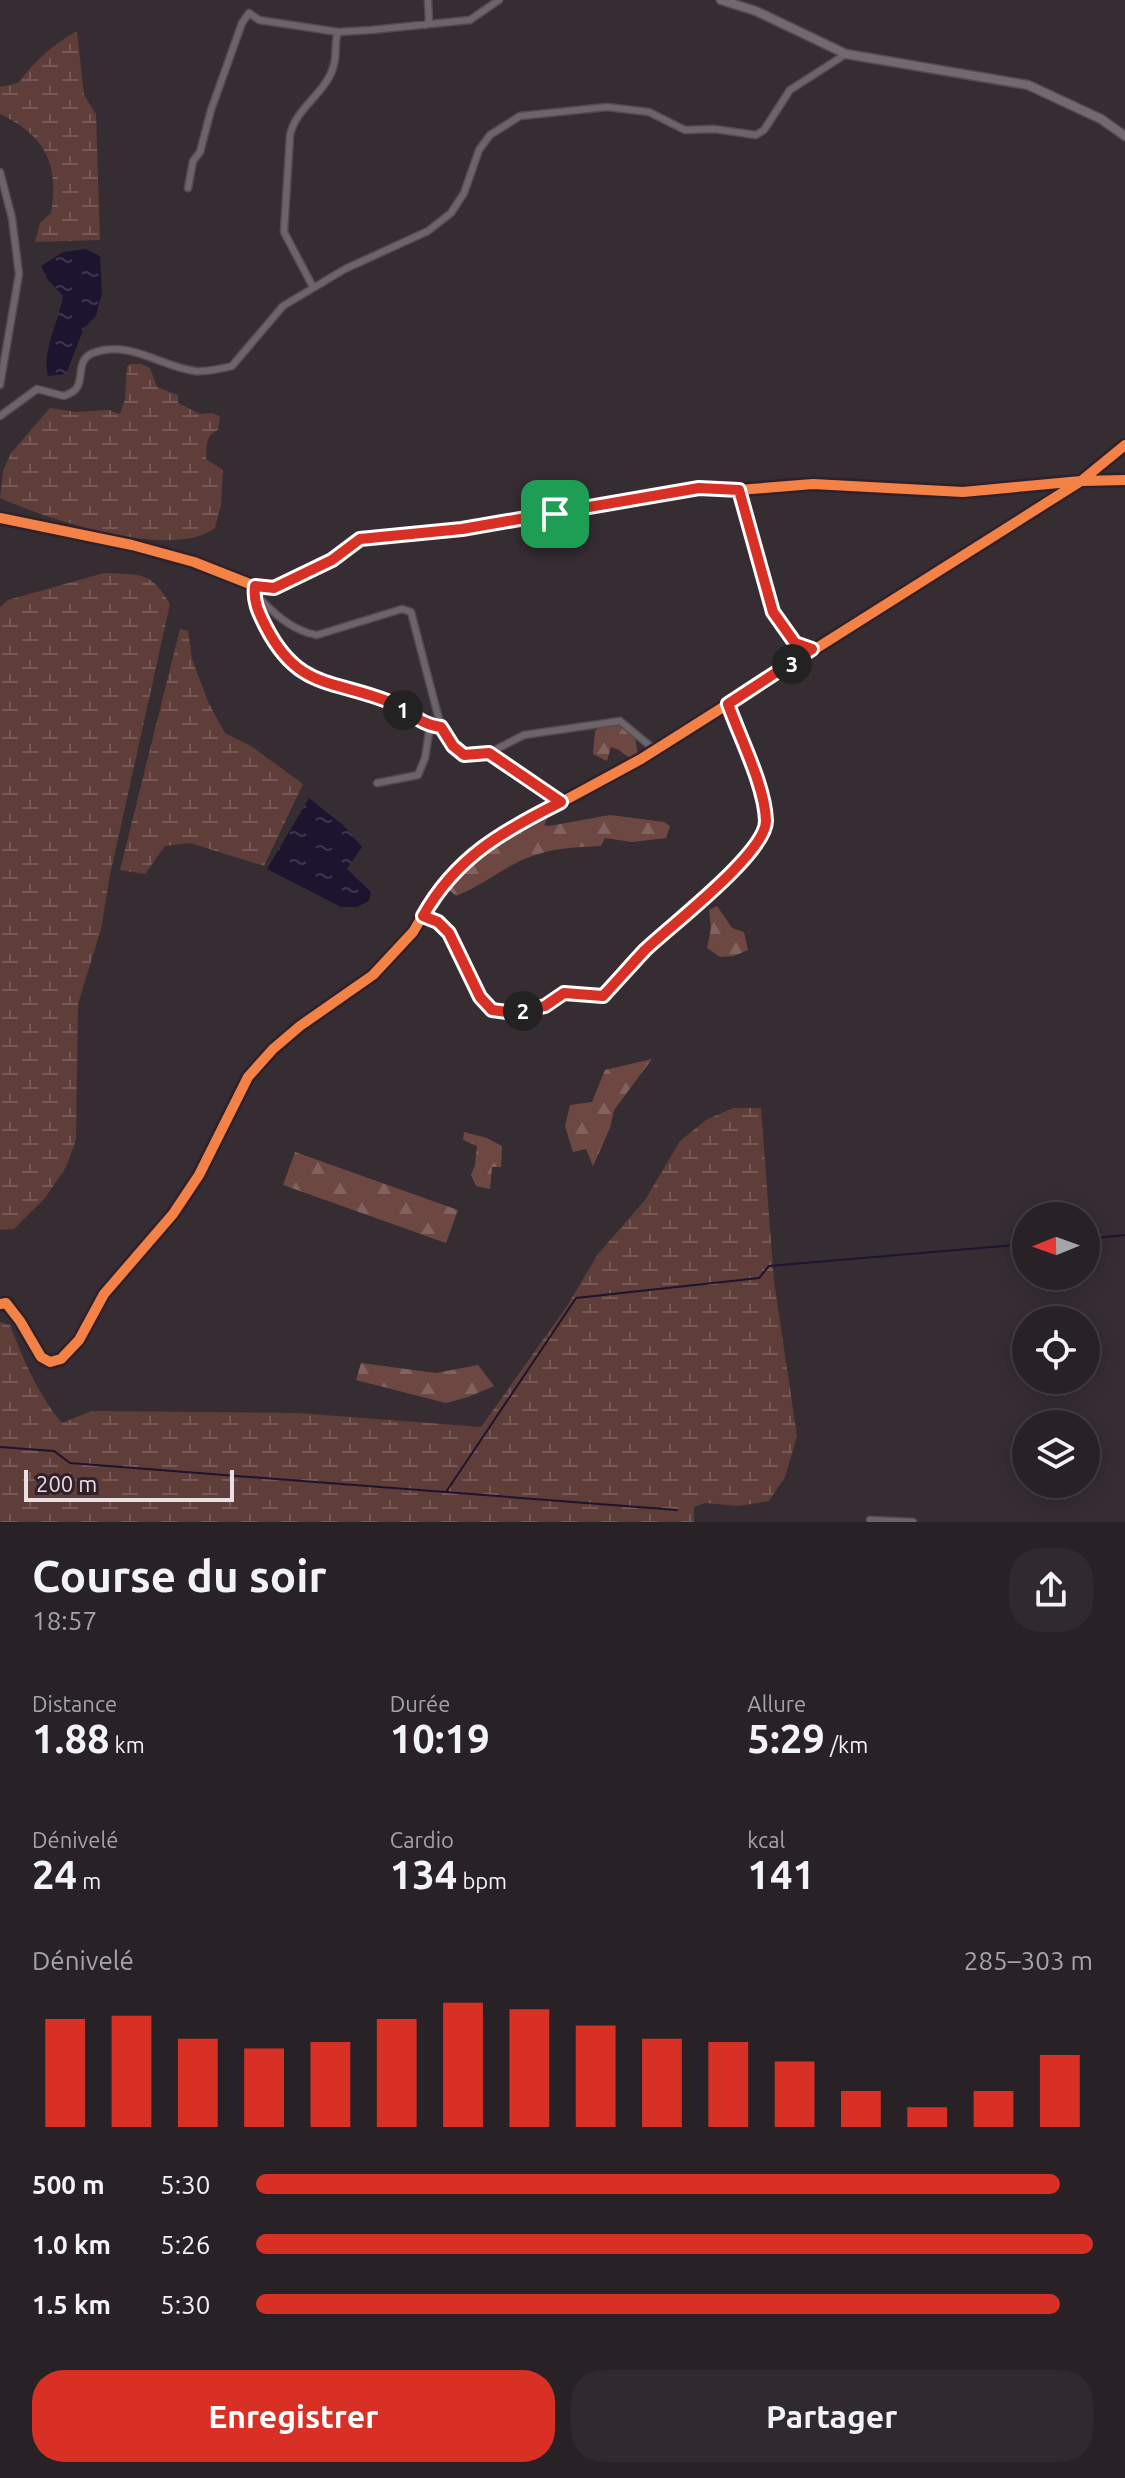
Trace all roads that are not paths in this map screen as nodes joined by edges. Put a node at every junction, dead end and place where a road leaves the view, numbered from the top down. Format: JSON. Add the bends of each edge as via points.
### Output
{"nodes":[{"id":1,"x":428,"y":0,"type":"edge"},
{"id":2,"x":499,"y":0,"type":"edge"},
{"id":3,"x":721,"y":0,"type":"edge"},
{"id":4,"x":425,"y":25,"type":"junction"},
{"id":5,"x":338,"y":32,"type":"junction"},
{"id":6,"x":846,"y":54,"type":"junction"},
{"id":7,"x":1125,"y":136,"type":"edge"},
{"id":8,"x":0,"y":172,"type":"edge"},
{"id":9,"x":188,"y":188,"type":"dead end"},
{"id":10,"x":313,"y":287,"type":"junction"},
{"id":11,"x":0,"y":385,"type":"edge"},
{"id":12,"x":0,"y":416,"type":"edge"},
{"id":13,"x":1125,"y":445,"type":"edge"},
{"id":14,"x":1125,"y":480,"type":"edge"},
{"id":15,"x":1081,"y":481,"type":"junction"},
{"id":16,"x":739,"y":490,"type":"junction"},
{"id":17,"x":0,"y":518,"type":"edge"},
{"id":18,"x":254,"y":589,"type":"junction"},
{"id":19,"x":812,"y":649,"type":"junction"},
{"id":20,"x":728,"y":704,"type":"junction"},
{"id":21,"x":430,"y":726,"type":"junction"},
{"id":22,"x":441,"y":727,"type":"junction"},
{"id":23,"x":655,"y":750,"type":"junction"},
{"id":24,"x":489,"y":753,"type":"junction"},
{"id":25,"x":377,"y":783,"type":"dead end"},
{"id":26,"x":561,"y":802,"type":"junction"},
{"id":27,"x":423,"y":916,"type":"junction"},
{"id":28,"x":0,"y":1304,"type":"edge"},
{"id":29,"x":870,"y":1520,"type":"edge"},
{"id":30,"x":913,"y":1522,"type":"edge"}],
"edges":[{"from":1,"to":4,"type":"street"},
{"from":2,"to":4,"type":"street","via":[[470,20]]},
{"from":3,"to":6,"type":"street"},
{"from":4,"to":5,"type":"street"},
{"from":5,"to":9,"type":"street","via":[[259,20],[249,13],[193,161]]},
{"from":5,"to":10,"type":"street","via":[[334,64],[320,91],[292,124],[290,135],[284,232]]},
{"from":6,"to":7,"type":"street","via":[[1028,85]]},
{"from":6,"to":10,"type":"street","via":[[790,90],[756,135],[685,130],[649,112],[607,107],[520,116],[490,135],[479,150],[451,213],[428,231]]},
{"from":8,"to":11,"type":"street","via":[[19,274]]},
{"from":10,"to":12,"type":"street","via":[[283,306],[232,366],[194,371],[120,348],[94,352],[79,370],[75,390],[64,396],[37,389]]},
{"from":13,"to":15,"type":"street"},
{"from":14,"to":15,"type":"street"},
{"from":15,"to":16,"type":"street","via":[[963,492],[813,484]]},
{"from":15,"to":19,"type":"street"},
{"from":16,"to":18,"type":"street","via":[[699,488],[462,529],[360,539],[332,560],[274,588]]},
{"from":16,"to":19,"type":"street","via":[[773,612],[795,643]]},
{"from":17,"to":18,"type":"street","via":[[194,562]]},
{"from":18,"to":21,"type":"street","via":[[258,612],[272,638],[309,677],[396,705]]},
{"from":18,"to":22,"type":"street","via":[[272,612],[304,633],[317,635],[402,609],[411,612]]},
{"from":19,"to":20,"type":"street"},
{"from":20,"to":23,"type":"street"},
{"from":20,"to":27,"type":"street","via":[[758,784],[766,825],[758,842],[729,873],[603,996],[564,993],[545,1006],[515,1013],[492,1010],[480,997],[449,933]]},
{"from":21,"to":22,"type":"street"},
{"from":21,"to":25,"type":"street","via":[[418,775]]},
{"from":22,"to":24,"type":"street","via":[[464,755]]},
{"from":23,"to":24,"type":"street","via":[[620,721],[524,735]]},
{"from":23,"to":26,"type":"street"},
{"from":24,"to":26,"type":"street"},
{"from":26,"to":27,"type":"street","via":[[488,842],[456,870]]},
{"from":27,"to":28,"type":"street","via":[[373,975],[300,1026],[248,1077],[199,1175],[173,1214],[104,1294],[79,1340],[61,1359],[50,1362],[41,1357],[20,1321],[6,1303]]},
{"from":29,"to":30,"type":"street"}]}
